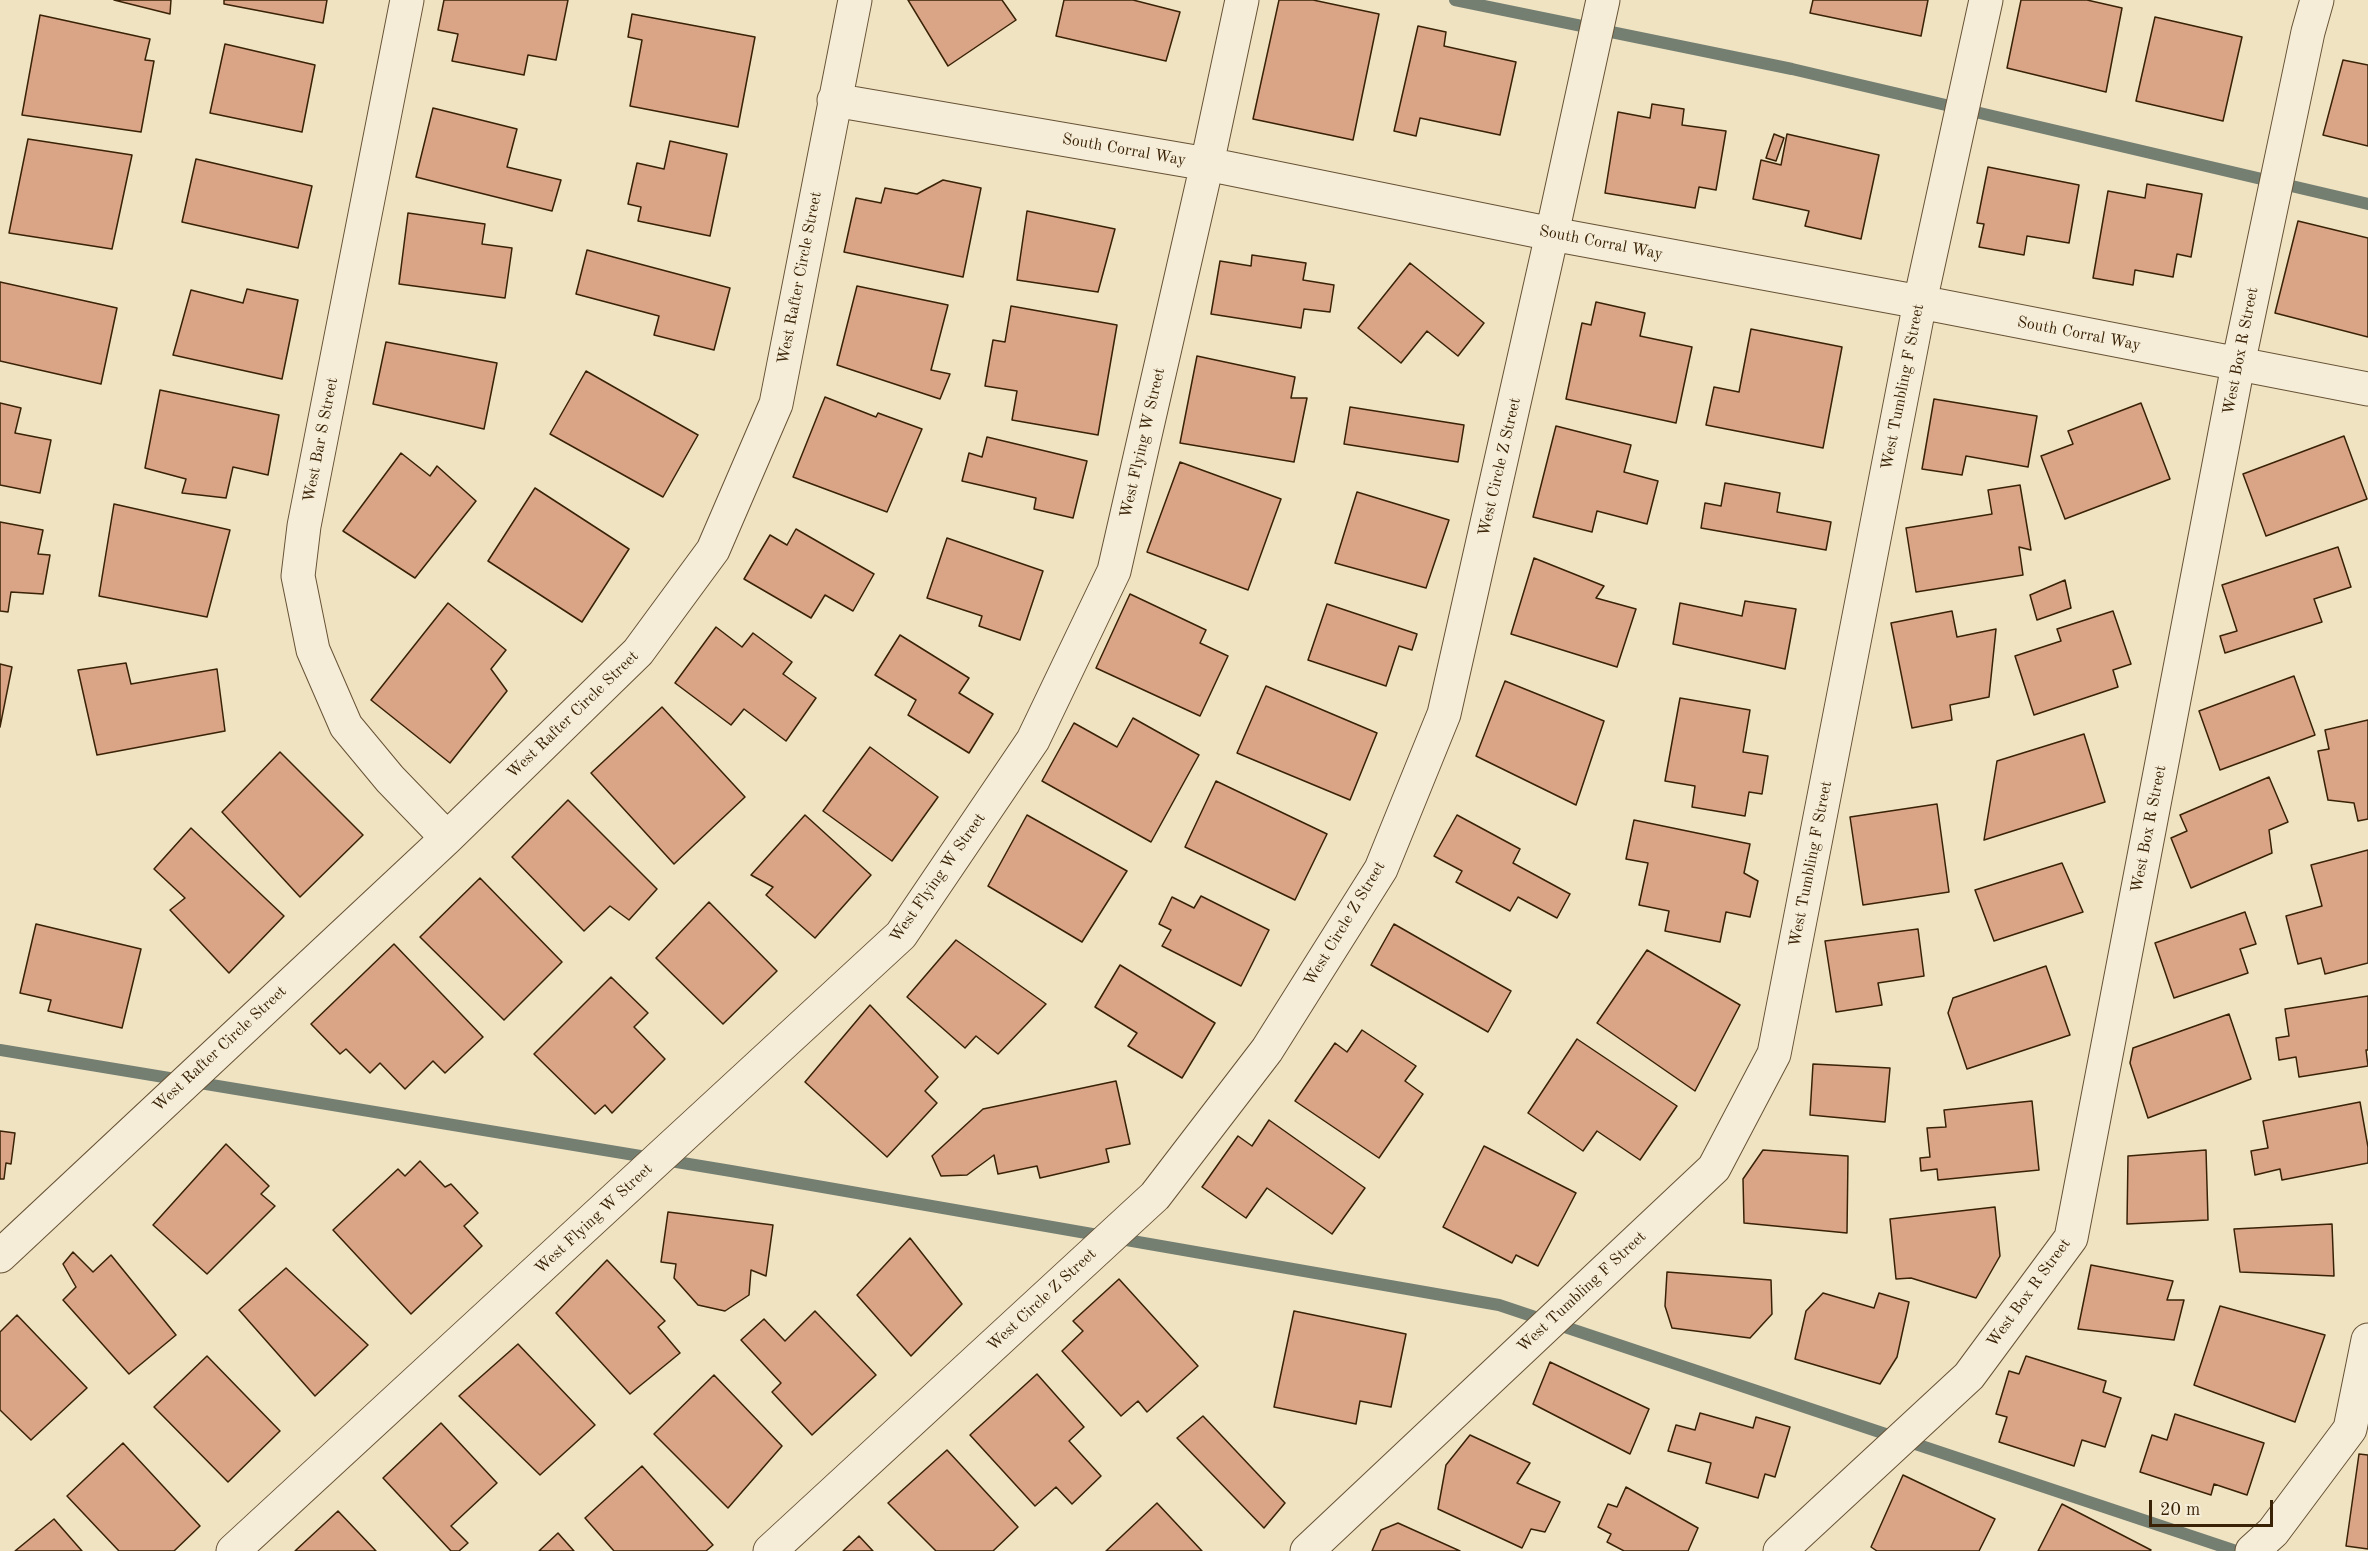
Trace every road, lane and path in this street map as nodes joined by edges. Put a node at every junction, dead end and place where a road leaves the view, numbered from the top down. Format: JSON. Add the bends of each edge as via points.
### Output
{"nodes":[{"id":1,"x":407,"y":0,"type":"edge"},
{"id":2,"x":855,"y":0,"type":"edge"},
{"id":3,"x":1242,"y":0,"type":"edge"},
{"id":4,"x":1603,"y":0,"type":"edge"},
{"id":5,"x":1986,"y":0,"type":"edge"},
{"id":6,"x":2317,"y":0,"type":"edge"},
{"id":7,"x":834,"y":100,"type":"junction"},
{"id":8,"x":1208,"y":164,"type":"junction"},
{"id":9,"x":1552,"y":234,"type":"junction"},
{"id":10,"x":1920,"y":302,"type":"junction"},
{"id":11,"x":2238,"y":365,"type":"junction"},
{"id":12,"x":2368,"y":389,"type":"edge"},
{"id":13,"x":447,"y":838,"type":"junction"},
{"id":14,"x":0,"y":1256,"type":"edge"},
{"id":15,"x":2368,"y":1340,"type":"edge"},
{"id":16,"x":233,"y":1551,"type":"edge"},
{"id":17,"x":770,"y":1551,"type":"edge"},
{"id":18,"x":1306,"y":1551,"type":"edge"},
{"id":19,"x":1780,"y":1551,"type":"edge"},
{"id":20,"x":2252,"y":1551,"type":"edge"}],
"edges":[{"from":1,"to":13,"type":"street","name":"West Bar S Street","via":[[304,526],[298,576],[313,650],[346,726]]},
{"from":2,"to":7,"type":"street","name":"West Rafter Circle Street"},
{"from":3,"to":8,"type":"street","name":"West Flying W Street"},
{"from":4,"to":9,"type":"street","name":"West Circle Z Street"},
{"from":5,"to":10,"type":"street","name":"West Tumbling F Street"},
{"from":6,"to":11,"type":"street","name":"West Box R Street"},
{"from":7,"to":8,"type":"street","name":"South Corral Way"},
{"from":7,"to":13,"type":"street","name":"West Rafter Circle Street","via":[[776,404],[713,550],[638,652]]},
{"from":8,"to":9,"type":"street","name":"South Corral Way"},
{"from":8,"to":16,"type":"street","name":"West Flying W Street","via":[[1114,571],[1033,740],[901,935]]},
{"from":9,"to":10,"type":"street","name":"South Corral Way"},
{"from":9,"to":17,"type":"street","name":"West Circle Z Street","via":[[1444,714],[1381,869],[1267,1050],[1155,1196]]},
{"from":10,"to":11,"type":"street","name":"South Corral Way"},
{"from":10,"to":18,"type":"street","name":"West Tumbling F Street","via":[[1774,1054],[1714,1168]]},
{"from":11,"to":12,"type":"street","name":"South Corral Way"},
{"from":11,"to":19,"type":"street","name":"West Box R Street","via":[[2071,1238],[1969,1376]]},
{"from":13,"to":14,"type":"street","name":"West Rafter Circle Street"},
{"from":15,"to":20,"type":"street","via":[[2350,1429],[2273,1532]]}]}
